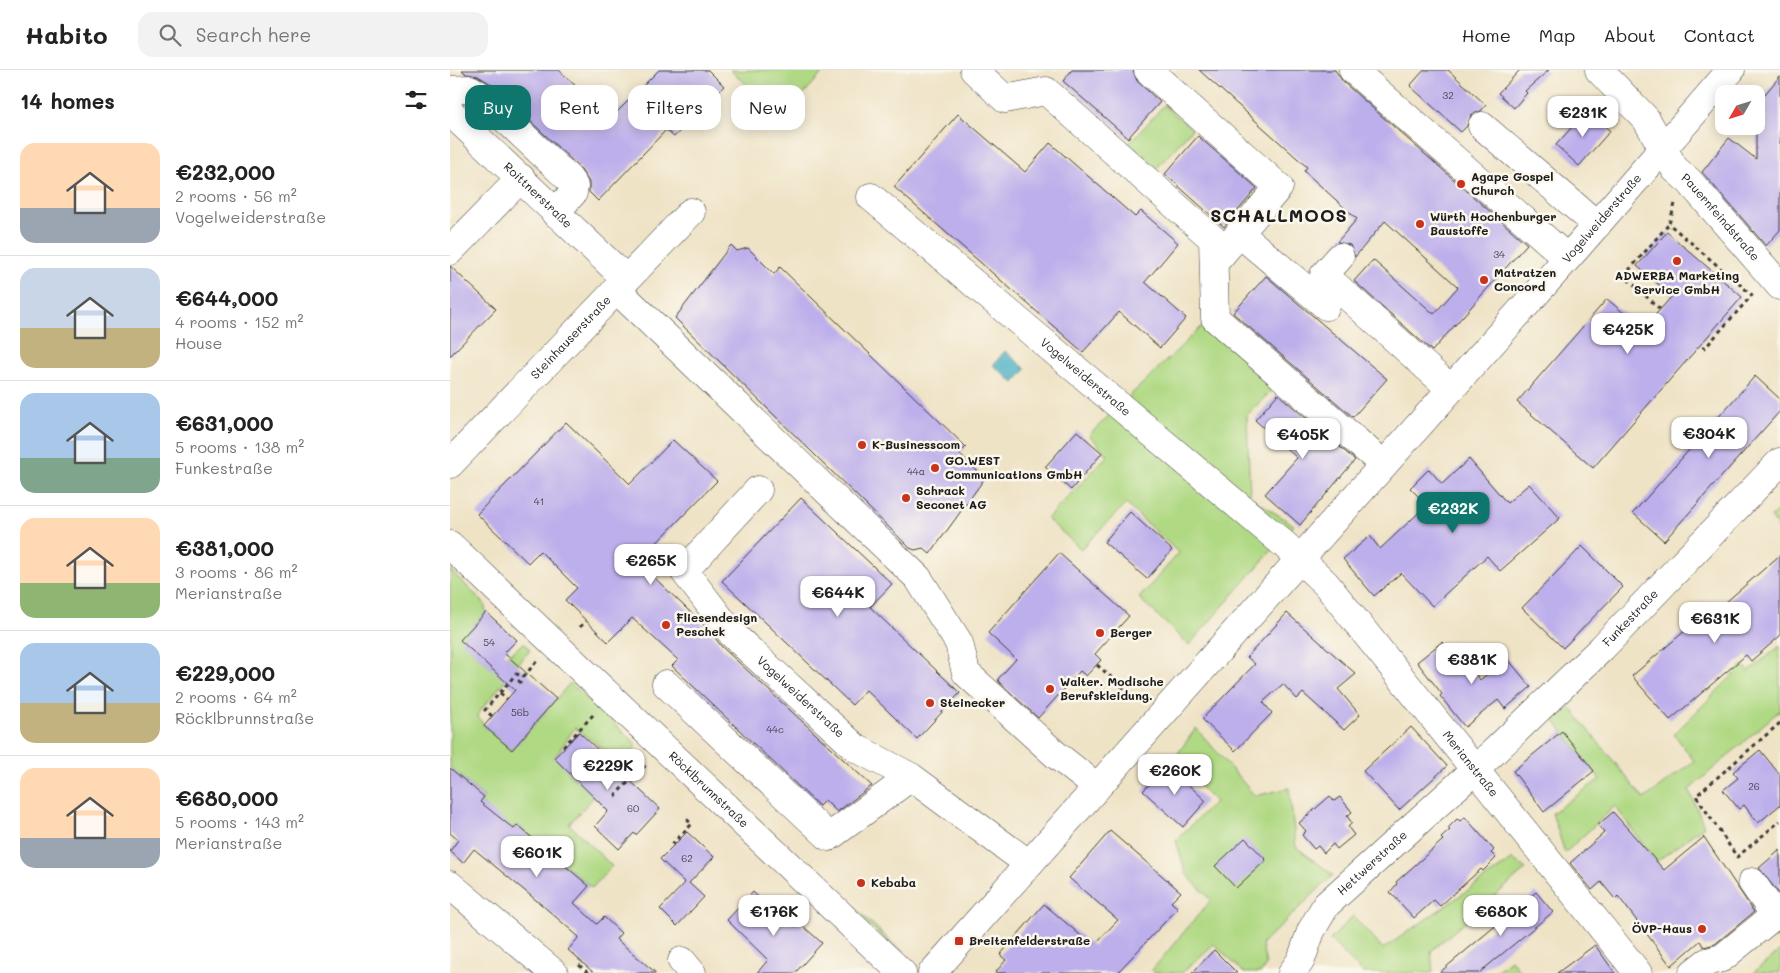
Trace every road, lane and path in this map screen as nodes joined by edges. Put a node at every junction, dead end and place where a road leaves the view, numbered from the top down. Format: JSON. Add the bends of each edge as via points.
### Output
{"nodes":[{"id":1,"x":974,"y":70,"type":"edge"},
{"id":2,"x":1148,"y":70,"type":"edge"},
{"id":3,"x":1353,"y":70,"type":"edge"},
{"id":4,"x":1599,"y":70,"type":"edge"},
{"id":5,"x":1731,"y":70,"type":"edge"},
{"id":6,"x":450,"y":90,"type":"edge"},
{"id":7,"x":450,"y":112,"type":"edge"},
{"id":8,"x":1482,"y":126,"type":"dead end"},
{"id":9,"x":1662,"y":148,"type":"junction"},
{"id":10,"x":521,"y":178,"type":"junction"},
{"id":11,"x":871,"y":198,"type":"dead end"},
{"id":12,"x":1676,"y":200,"type":"dead end"},
{"id":13,"x":691,"y":212,"type":"dead end"},
{"id":14,"x":555,"y":213,"type":"junction"},
{"id":15,"x":1597,"y":224,"type":"junction"},
{"id":16,"x":1669,"y":224,"type":"junction"},
{"id":17,"x":1239,"y":233,"type":"junction"},
{"id":18,"x":450,"y":251,"type":"edge"},
{"id":19,"x":1340,"y":257,"type":"dead end"},
{"id":20,"x":1567,"y":258,"type":"junction"},
{"id":21,"x":1214,"y":263,"type":"junction"},
{"id":22,"x":621,"y":284,"type":"junction"},
{"id":23,"x":1780,"y":286,"type":"edge"},
{"id":24,"x":1326,"y":306,"type":"dead end"},
{"id":25,"x":1660,"y":309,"type":"dead end"},
{"id":26,"x":1700,"y":345,"type":"dead end"},
{"id":27,"x":1450,"y":389,"type":"junction"},
{"id":28,"x":1780,"y":462,"type":"edge"},
{"id":29,"x":450,"y":464,"type":"edge"},
{"id":30,"x":1383,"y":464,"type":"junction"},
{"id":31,"x":758,"y":490,"type":"dead end"},
{"id":32,"x":450,"y":545,"type":"edge"},
{"id":33,"x":1300,"y":557,"type":"junction"},
{"id":34,"x":586,"y":620,"type":"dead end"},
{"id":35,"x":580,"y":627,"type":"dead end"},
{"id":36,"x":553,"y":644,"type":"junction"},
{"id":37,"x":1097,"y":664,"type":"dead end"},
{"id":38,"x":524,"y":676,"type":"junction"},
{"id":39,"x":521,"y":683,"type":"dead end"},
{"id":40,"x":666,"y":684,"type":"dead end"},
{"id":41,"x":500,"y":693,"type":"junction"},
{"id":42,"x":609,"y":698,"type":"junction"},
{"id":43,"x":507,"y":699,"type":"dead end"},
{"id":44,"x":1142,"y":704,"type":"dead end"},
{"id":45,"x":492,"y":716,"type":"dead end"},
{"id":46,"x":1780,"y":723,"type":"edge"},
{"id":47,"x":565,"y":747,"type":"dead end"},
{"id":48,"x":663,"y":748,"type":"junction"},
{"id":49,"x":1476,"y":769,"type":"junction"},
{"id":50,"x":911,"y":778,"type":"junction"},
{"id":51,"x":1097,"y":787,"type":"junction"},
{"id":52,"x":617,"y":797,"type":"dead end"},
{"id":53,"x":685,"y":818,"type":"dead end"},
{"id":54,"x":1780,"y":821,"type":"edge"},
{"id":55,"x":674,"y":845,"type":"dead end"},
{"id":56,"x":1029,"y":864,"type":"junction"},
{"id":57,"x":1752,"y":882,"type":"dead end"},
{"id":58,"x":450,"y":885,"type":"edge"},
{"id":59,"x":554,"y":973,"type":"edge"},
{"id":60,"x":902,"y":973,"type":"edge"},
{"id":61,"x":932,"y":973,"type":"edge"},
{"id":62,"x":1292,"y":973,"type":"edge"},
{"id":63,"x":1638,"y":973,"type":"edge"},
{"id":64,"x":1693,"y":973,"type":"edge"}],
"edges":[{"from":1,"to":21,"type":"street","via":[[1005,99],[1046,91],[1213,239]]},
{"from":2,"to":17,"type":"street","via":[[1279,188]]},
{"from":3,"to":20,"type":"street"},
{"from":4,"to":9,"type":"street","name":"Pauernfeindstraße","via":[[1646,120]]},
{"from":5,"to":9,"type":"street","name":"Vogelweiderstraße"},
{"from":6,"to":14,"type":"street","via":[[470,89],[480,95],[568,178],[574,190]]},
{"from":7,"to":10,"type":"street","name":"Roittnerstraße"},
{"from":8,"to":15,"type":"street"},
{"from":9,"to":15,"type":"street","name":"Vogelweiderstraße"},
{"from":9,"to":23,"type":"street","name":"Pauernfeindstraße","via":[[1675,169]]},
{"from":10,"to":14,"type":"street","name":"Roittnerstraße"},
{"from":10,"to":18,"type":"street"},
{"from":11,"to":33,"type":"street","name":"Vogelweiderstraße"},
{"from":12,"to":16,"type":"path"},
{"from":13,"to":22,"type":"street","name":"Steinhauserstraße"},
{"from":14,"to":22,"type":"street","name":"Roittnerstraße"},
{"from":15,"to":20,"type":"street","name":"Vogelweiderstraße"},
{"from":16,"to":25,"type":"path","via":[[1624,276]]},
{"from":16,"to":26,"type":"path","via":[[1752,295],[1705,348]]},
{"from":17,"to":21,"type":"street"},
{"from":17,"to":24,"type":"street"},
{"from":19,"to":27,"type":"street","via":[[1324,275]]},
{"from":20,"to":27,"type":"street","name":"Vogelweiderstraße"},
{"from":21,"to":30,"type":"street","via":[[1215,318]]},
{"from":22,"to":29,"type":"street","name":"Steinhauserstraße"},
{"from":22,"to":51,"type":"street","name":"Roittnerstraße","via":[[918,578],[959,643],[966,673],[1055,754]]},
{"from":27,"to":30,"type":"street","name":"Vogelweiderstraße"},
{"from":28,"to":49,"type":"street","name":"Funkestraße","via":[[1602,648]]},
{"from":30,"to":33,"type":"street","name":"Vogelweiderstraße"},
{"from":31,"to":50,"type":"street","name":"Vogelweiderstraße","via":[[684,570],[732,635],[856,748]]},
{"from":32,"to":36,"type":"street","name":"Röcklbrunnstraße"},
{"from":33,"to":49,"type":"street","name":"Merianstraße","via":[[1326,584]]},
{"from":33,"to":51,"type":"street","name":"Vogelweiderstraße"},
{"from":34,"to":35,"type":"path"},
{"from":36,"to":38,"type":"path"},
{"from":36,"to":42,"type":"street","name":"Röcklbrunnstraße"},
{"from":37,"to":44,"type":"path"},
{"from":38,"to":39,"type":"path","via":[[519,681]]},
{"from":38,"to":41,"type":"path","via":[[516,674]]},
{"from":40,"to":50,"type":"street","via":[[829,837]]},
{"from":41,"to":43,"type":"path"},
{"from":41,"to":45,"type":"path","via":[[485,710]]},
{"from":42,"to":47,"type":"path"},
{"from":42,"to":48,"type":"street","name":"Röcklbrunnstraße"},
{"from":46,"to":54,"type":"path","via":[[1696,796],[1737,857]]},
{"from":48,"to":52,"type":"path","via":[[616,794]]},
{"from":48,"to":60,"type":"street","name":"Röcklbrunnstraße"},
{"from":49,"to":62,"type":"street","name":"Hettwerstraße","via":[[1326,905]]},
{"from":49,"to":63,"type":"street","name":"Merianstraße"},
{"from":50,"to":56,"type":"street","name":"Vogelweiderstraße"},
{"from":51,"to":56,"type":"street","name":"Vogelweiderstraße"},
{"from":53,"to":55,"type":"path","via":[[692,824]]},
{"from":56,"to":61,"type":"street","name":"Vogelweiderstraße"},
{"from":57,"to":64,"type":"street","via":[[1775,915],[1722,958],[1707,962]]},
{"from":58,"to":59,"type":"street"}]}
